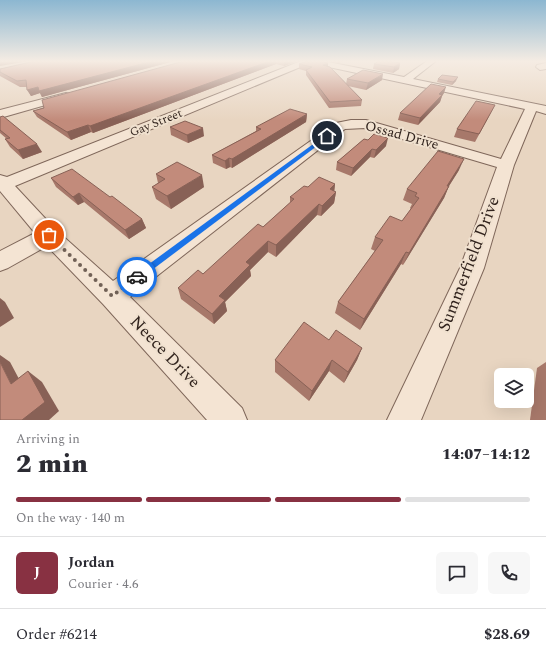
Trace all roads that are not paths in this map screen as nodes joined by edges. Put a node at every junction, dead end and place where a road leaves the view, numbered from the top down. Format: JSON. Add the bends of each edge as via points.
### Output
{"nodes":[{"id":1,"x":260,"y":81,"type":"edge"},
{"id":2,"x":405,"y":81,"type":"edge"},
{"id":3,"x":75,"y":93,"type":"edge"},
{"id":4,"x":539,"y":109,"type":"edge"},
{"id":5,"x":0,"y":114,"type":"edge"},
{"id":6,"x":506,"y":165,"type":"junction"},
{"id":7,"x":2,"y":182,"type":"edge"},
{"id":8,"x":49,"y":235,"type":"junction"},
{"id":9,"x":0,"y":262,"type":"edge"},
{"id":10,"x":112,"y":296,"type":"junction"},
{"id":11,"x":230,"y":420,"type":"edge"},
{"id":12,"x":404,"y":420,"type":"edge"}],
"edges":[{"from":1,"to":7,"type":"street","name":"Gay Street"},
{"from":2,"to":4,"type":"street"},
{"from":3,"to":5,"type":"street"},
{"from":4,"to":6,"type":"street","name":"Summerfield Drive"},
{"from":6,"to":10,"type":"street","name":"Ossad Drive","via":[[366,124],[341,126]]},
{"from":6,"to":12,"type":"street","name":"Summerfield Drive","via":[[472,268]]},
{"from":7,"to":8,"type":"street","name":"Neece Drive"},
{"from":8,"to":9,"type":"street"},
{"from":8,"to":10,"type":"street","name":"Neece Drive"},
{"from":10,"to":11,"type":"street","name":"Neece Drive"}]}
